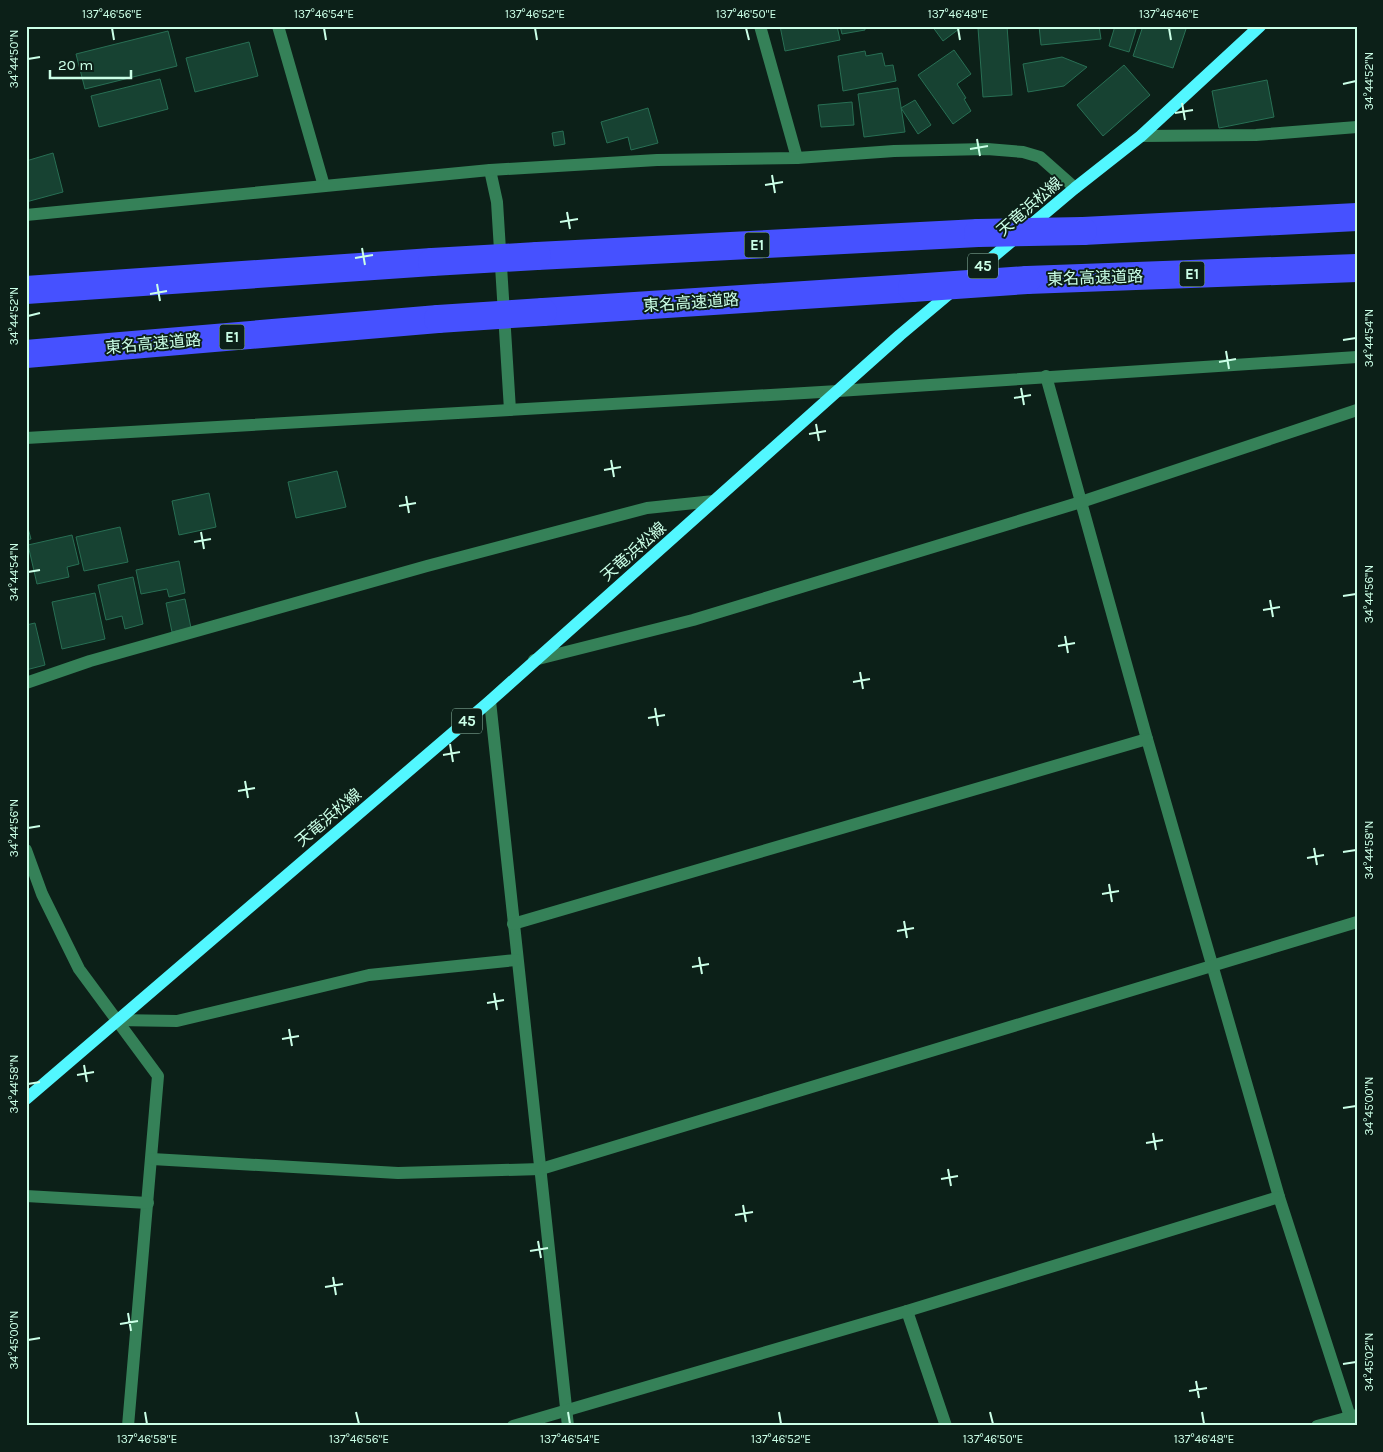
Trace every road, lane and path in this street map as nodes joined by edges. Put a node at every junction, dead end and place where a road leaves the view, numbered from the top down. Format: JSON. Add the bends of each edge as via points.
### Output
{"nodes":[{"id":1,"x":278,"y":26,"type":"edge"},
{"id":2,"x":760,"y":26,"type":"edge"},
{"id":3,"x":1260,"y":26,"type":"edge"},
{"id":4,"x":1357,"y":127,"type":"edge"},
{"id":5,"x":1141,"y":136,"type":"junction"},
{"id":6,"x":797,"y":158,"type":"junction"},
{"id":7,"x":490,"y":170,"type":"junction"},
{"id":8,"x":324,"y":186,"type":"junction"},
{"id":9,"x":1075,"y":188,"type":"junction"},
{"id":10,"x":26,"y":215,"type":"edge"},
{"id":11,"x":1357,"y":217,"type":"edge"},
{"id":12,"x":1357,"y":268,"type":"edge"},
{"id":13,"x":26,"y":290,"type":"edge"},
{"id":14,"x":26,"y":354,"type":"edge"},
{"id":15,"x":1357,"y":357,"type":"edge"},
{"id":16,"x":1046,"y":376,"type":"junction"},
{"id":17,"x":838,"y":391,"type":"junction"},
{"id":18,"x":510,"y":410,"type":"junction"},
{"id":19,"x":1357,"y":410,"type":"edge"},
{"id":20,"x":26,"y":438,"type":"edge"},
{"id":21,"x":714,"y":501,"type":"junction"},
{"id":22,"x":1081,"y":502,"type":"junction"},
{"id":23,"x":534,"y":660,"type":"junction"},
{"id":24,"x":26,"y":683,"type":"edge"},
{"id":25,"x":490,"y":701,"type":"junction"},
{"id":26,"x":1147,"y":739,"type":"junction"},
{"id":27,"x":26,"y":850,"type":"edge"},
{"id":28,"x":32,"y":883,"type":"edge"},
{"id":29,"x":1357,"y":922,"type":"edge"},
{"id":30,"x":513,"y":924,"type":"junction"},
{"id":31,"x":516,"y":960,"type":"junction"},
{"id":32,"x":1213,"y":966,"type":"junction"},
{"id":33,"x":116,"y":1020,"type":"junction"},
{"id":34,"x":26,"y":1098,"type":"edge"},
{"id":35,"x":152,"y":1159,"type":"junction"},
{"id":36,"x":541,"y":1169,"type":"junction"},
{"id":37,"x":26,"y":1196,"type":"edge"},
{"id":38,"x":1279,"y":1197,"type":"junction"},
{"id":39,"x":148,"y":1203,"type":"junction"},
{"id":40,"x":907,"y":1311,"type":"junction"},
{"id":41,"x":566,"y":1411,"type":"junction"},
{"id":42,"x":1354,"y":1419,"type":"edge"},
{"id":43,"x":128,"y":1426,"type":"edge"},
{"id":44,"x":513,"y":1426,"type":"edge"},
{"id":45,"x":568,"y":1426,"type":"edge"},
{"id":46,"x":946,"y":1426,"type":"edge"},
{"id":47,"x":1317,"y":1426,"type":"edge"}],
"edges":[{"from":1,"to":8,"type":"street"},
{"from":2,"to":6,"type":"street"},
{"from":3,"to":5,"type":"main road","name":"天竜浜松線","number":"45"},
{"from":4,"to":5,"type":"street","via":[[1256,135]]},
{"from":5,"to":9,"type":"main road","name":"天竜浜松線","number":"45"},
{"from":6,"to":7,"type":"street","via":[[657,160]]},
{"from":6,"to":9,"type":"street","via":[[894,151],[987,149],[1023,152],[1040,157]]},
{"from":7,"to":8,"type":"street"},
{"from":7,"to":18,"type":"street","via":[[497,202]]},
{"from":8,"to":10,"type":"street"},
{"from":9,"to":17,"type":"main road","name":"天竜浜松線","number":"45"},
{"from":11,"to":13,"type":"highway","number":"E1","bridge":true,"via":[[536,256]]},
{"from":12,"to":14,"type":"highway","name":"東名高速道路","number":"E1","bridge":true,"via":[[1027,280],[438,319]]},
{"from":15,"to":16,"type":"street"},
{"from":16,"to":17,"type":"street"},
{"from":16,"to":22,"type":"street"},
{"from":17,"to":18,"type":"street"},
{"from":17,"to":21,"type":"main road","name":"天竜浜松線","number":"45"},
{"from":18,"to":20,"type":"street"},
{"from":19,"to":22,"type":"street"},
{"from":21,"to":23,"type":"main road","name":"天竜浜松線","number":"45"},
{"from":21,"to":24,"type":"street","via":[[647,508],[427,566],[90,661]]},
{"from":22,"to":23,"type":"street","via":[[693,620]]},
{"from":22,"to":26,"type":"street"},
{"from":23,"to":25,"type":"main road","name":"天竜浜松線","number":"45"},
{"from":25,"to":30,"type":"street"},
{"from":25,"to":33,"type":"main road","name":"天竜浜松線","number":"45"},
{"from":26,"to":30,"type":"street"},
{"from":26,"to":32,"type":"street"},
{"from":27,"to":28,"type":"street"},
{"from":28,"to":33,"type":"street","via":[[79,969]]},
{"from":29,"to":32,"type":"street"},
{"from":30,"to":31,"type":"street"},
{"from":31,"to":33,"type":"street","via":[[369,975],[177,1021]]},
{"from":31,"to":36,"type":"street"},
{"from":32,"to":36,"type":"street"},
{"from":32,"to":38,"type":"street"},
{"from":33,"to":34,"type":"main road","name":"天竜浜松線","number":"45"},
{"from":33,"to":35,"type":"street","via":[[158,1076]]},
{"from":35,"to":36,"type":"street","via":[[398,1173]]},
{"from":35,"to":39,"type":"street"},
{"from":36,"to":41,"type":"street"},
{"from":37,"to":39,"type":"street"},
{"from":38,"to":40,"type":"street"},
{"from":38,"to":42,"type":"street"},
{"from":39,"to":43,"type":"street"},
{"from":40,"to":41,"type":"street"},
{"from":40,"to":46,"type":"street"},
{"from":41,"to":44,"type":"street"},
{"from":41,"to":45,"type":"street"},
{"from":42,"to":47,"type":"street"}]}
